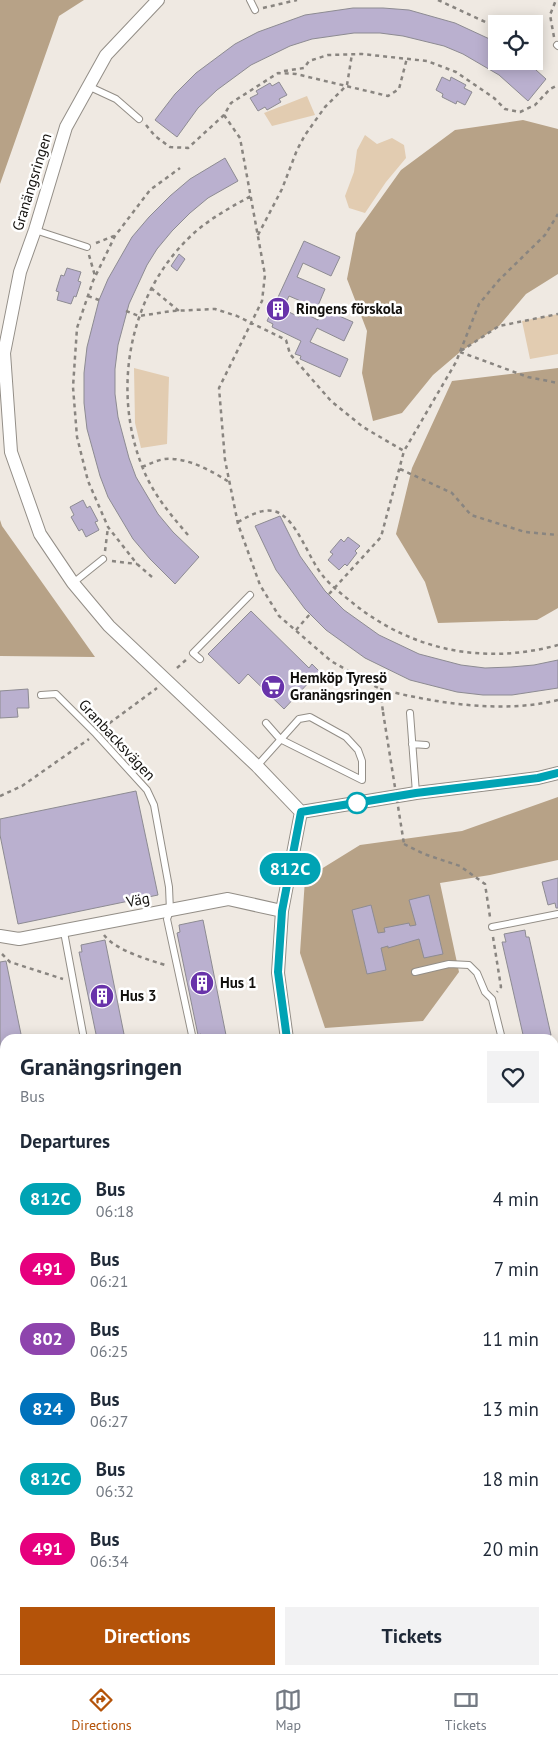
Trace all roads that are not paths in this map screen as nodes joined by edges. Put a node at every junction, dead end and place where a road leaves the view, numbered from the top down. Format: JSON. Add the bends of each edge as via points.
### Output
{"nodes":[{"id":1,"x":158,"y":0,"type":"edge"},
{"id":2,"x":250,"y":0,"type":"edge"},
{"id":3,"x":255,"y":10,"type":"road end"},
{"id":4,"x":88,"y":86,"type":"junction"},
{"id":5,"x":139,"y":119,"type":"road end"},
{"id":6,"x":35,"y":230,"type":"junction"},
{"id":7,"x":86,"y":247,"type":"dead end"},
{"id":8,"x":103,"y":560,"type":"road end"},
{"id":9,"x":72,"y":583,"type":"junction"},
{"id":10,"x":250,"y":595,"type":"dead end"},
{"id":11,"x":200,"y":659,"type":"dead end"},
{"id":12,"x":41,"y":695,"type":"dead end"},
{"id":13,"x":410,"y":713,"type":"dead end"},
{"id":14,"x":266,"y":723,"type":"dead end"},
{"id":15,"x":280,"y":738,"type":"junction"},
{"id":16,"x":412,"y":744,"type":"junction"},
{"id":17,"x":426,"y":745,"type":"dead end"},
{"id":18,"x":257,"y":766,"type":"junction"},
{"id":19,"x":558,"y":773,"type":"edge"},
{"id":20,"x":416,"y":793,"type":"junction"},
{"id":21,"x":301,"y":812,"type":"junction"},
{"id":22,"x":170,"y":911,"type":"junction"},
{"id":23,"x":282,"y":911,"type":"junction"},
{"id":24,"x":558,"y":914,"type":"edge"},
{"id":25,"x":492,"y":927,"type":"road end"},
{"id":26,"x":64,"y":932,"type":"junction"},
{"id":27,"x":0,"y":936,"type":"edge"},
{"id":28,"x":415,"y":972,"type":"dead end"},
{"id":29,"x":83,"y":1034,"type":"edge"},
{"id":30,"x":192,"y":1034,"type":"edge"},
{"id":31,"x":286,"y":1034,"type":"edge"},
{"id":32,"x":501,"y":1034,"type":"edge"}],
"edges":[{"from":1,"to":4,"type":"street","name":"Granängsringen","via":[[106,55]]},
{"from":2,"to":3,"type":"lane"},
{"from":4,"to":5,"type":"lane","via":[[116,99]]},
{"from":4,"to":6,"type":"street","name":"Granängsringen","via":[[66,127]]},
{"from":6,"to":7,"type":"lane"},
{"from":6,"to":9,"type":"street","name":"Granängsringen","via":[[20,272],[4,353],[11,452],[40,534]]},
{"from":8,"to":9,"type":"lane"},
{"from":9,"to":18,"type":"street","name":"Granängsringen","via":[[109,626]]},
{"from":10,"to":11,"type":"lane","via":[[193,653]]},
{"from":12,"to":22,"type":"lane","name":"Granbacksvägen","via":[[56,694],[147,790],[154,804],[169,887]]},
{"from":13,"to":16,"type":"lane"},
{"from":14,"to":15,"type":"lane"},
{"from":15,"to":15,"type":"lane","via":[[298,719],[310,717],[346,737],[358,750],[362,761],[362,780]]},
{"from":15,"to":18,"type":"lane"},
{"from":16,"to":17,"type":"lane"},
{"from":16,"to":20,"type":"lane"},
{"from":18,"to":21,"type":"street","name":"Granängsringen"},
{"from":19,"to":20,"type":"street"},
{"from":20,"to":21,"type":"street"},
{"from":21,"to":23,"type":"street"},
{"from":22,"to":23,"type":"street","name":"Väg","via":[[228,899]]},
{"from":22,"to":26,"type":"street","name":"Väg"},
{"from":22,"to":30,"type":"lane","name":"Granbacksvägen","via":[[167,919]]},
{"from":23,"to":31,"type":"street","via":[[278,972]]},
{"from":24,"to":25,"type":"lane"},
{"from":26,"to":27,"type":"street","name":"Väg","via":[[19,939]]},
{"from":26,"to":29,"type":"lane"},
{"from":28,"to":32,"type":"lane","via":[[449,964],[469,966],[492,999]]}]}
